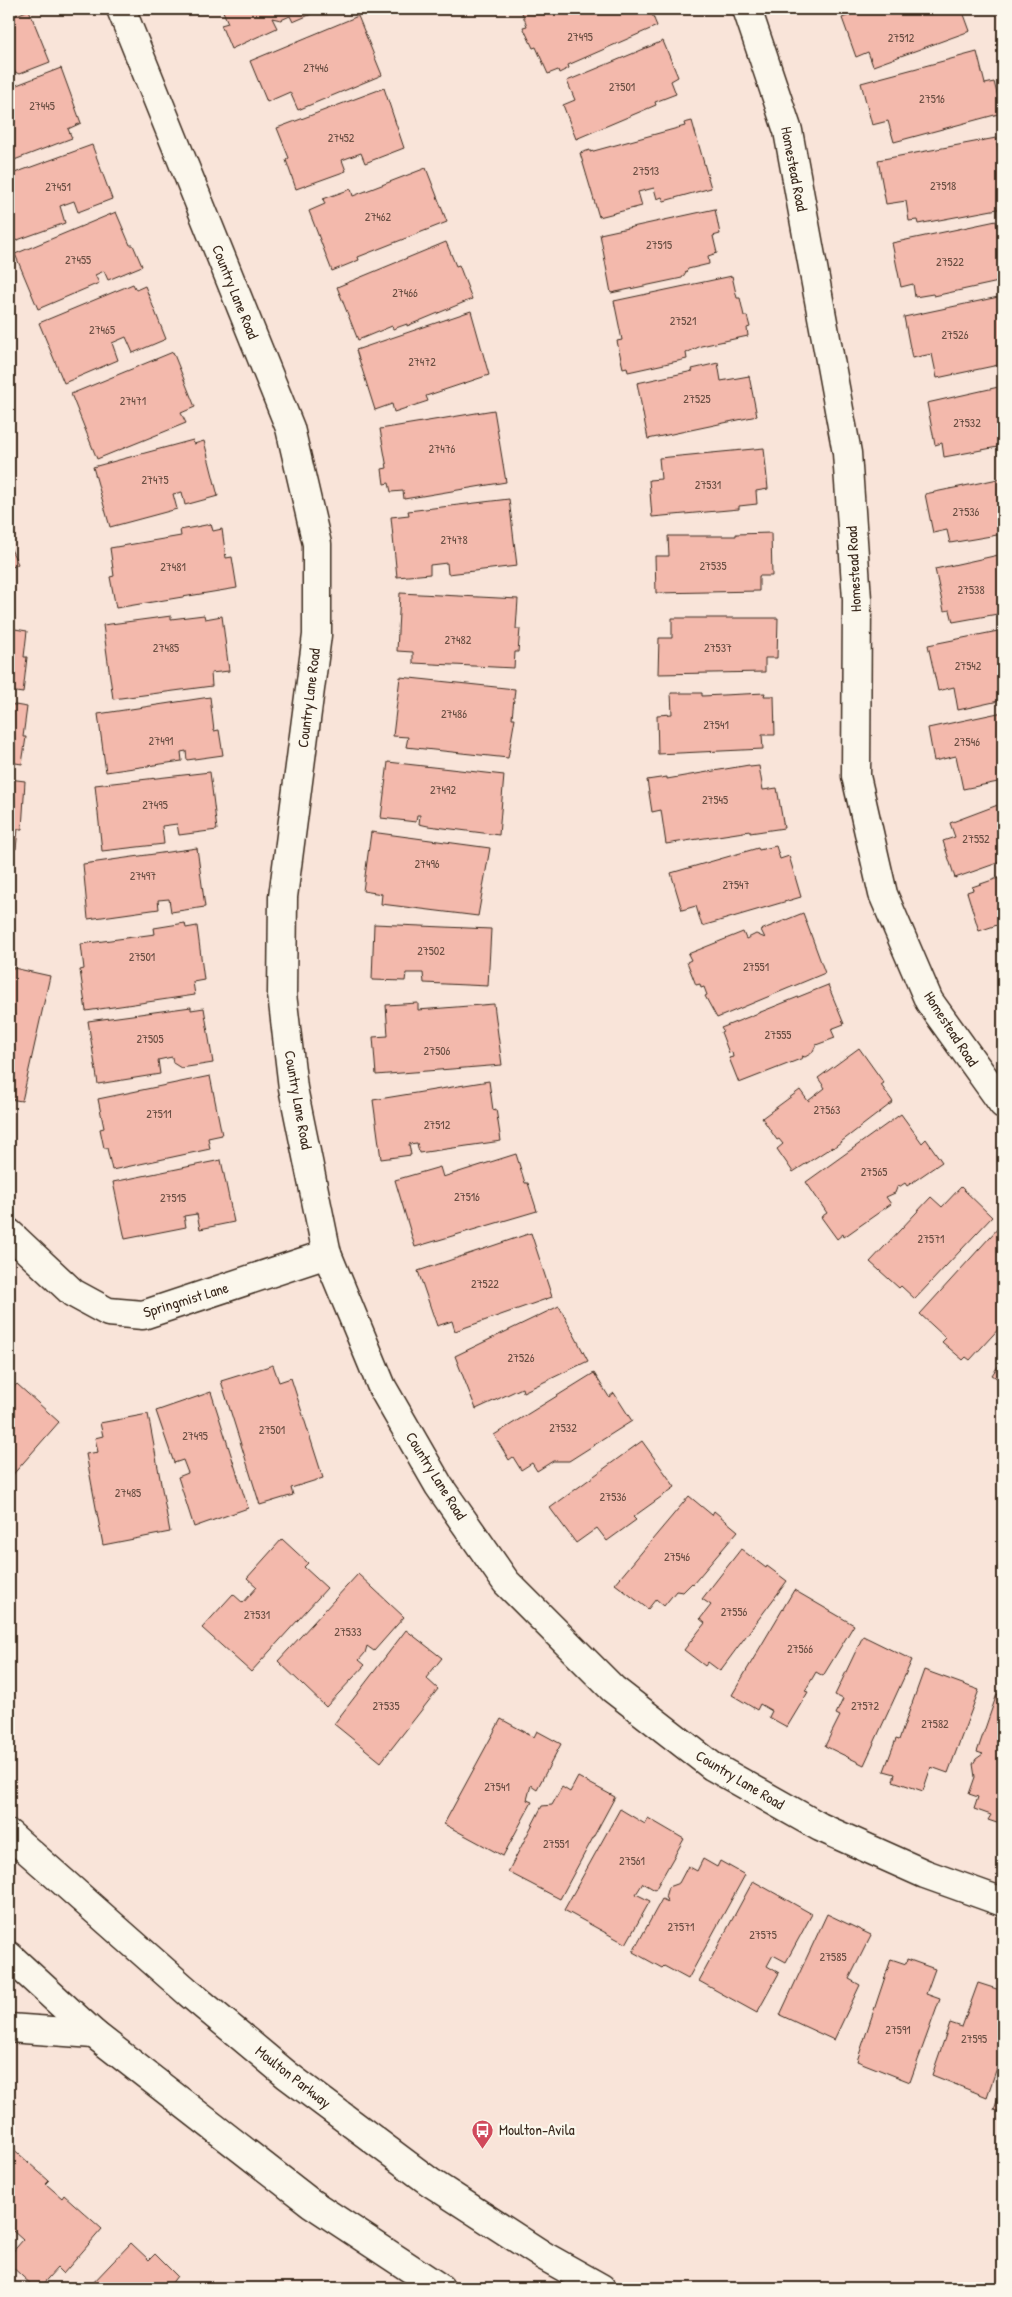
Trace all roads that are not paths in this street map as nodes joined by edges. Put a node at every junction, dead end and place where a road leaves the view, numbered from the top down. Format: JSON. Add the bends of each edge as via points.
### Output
{"nodes":[{"id":1,"x":121,"y":9,"type":"edge"},
{"id":2,"x":747,"y":9,"type":"edge"},
{"id":3,"x":1003,"y":1104,"type":"edge"},
{"id":4,"x":9,"y":1233,"type":"edge"},
{"id":5,"x":327,"y":1254,"type":"junction"},
{"id":6,"x":9,"y":1834,"type":"edge"},
{"id":7,"x":1003,"y":1902,"type":"edge"},
{"id":8,"x":9,"y":1956,"type":"edge"},
{"id":9,"x":9,"y":2028,"type":"edge"},
{"id":10,"x":94,"y":2034,"type":"junction"},
{"id":11,"x":440,"y":2288,"type":"edge"},
{"id":12,"x":601,"y":2288,"type":"edge"}],
"edges":[{"from":1,"to":5,"type":"street","name":"Country Lane Road","via":[[290,428],[317,544],[317,635],[283,897],[282,994],[293,1088]]},
{"from":2,"to":3,"type":"street","name":"Homestead Road","via":[[788,131],[847,453],[857,599],[856,776],[883,894],[929,1001]]},
{"from":4,"to":5,"type":"street","name":"Springmist Lane","via":[[73,1293],[108,1312],[143,1315]]},
{"from":5,"to":7,"type":"street","name":"Country Lane Road","via":[[382,1387],[439,1486],[506,1582],[613,1689],[712,1766],[820,1827],[926,1874]]},
{"from":6,"to":12,"type":"street","name":"Moulton Parkway","via":[[287,2075],[430,2182],[544,2256]]},
{"from":8,"to":10,"type":"street"},
{"from":9,"to":10,"type":"street"},
{"from":10,"to":11,"type":"street","via":[[310,2203]]}]}
